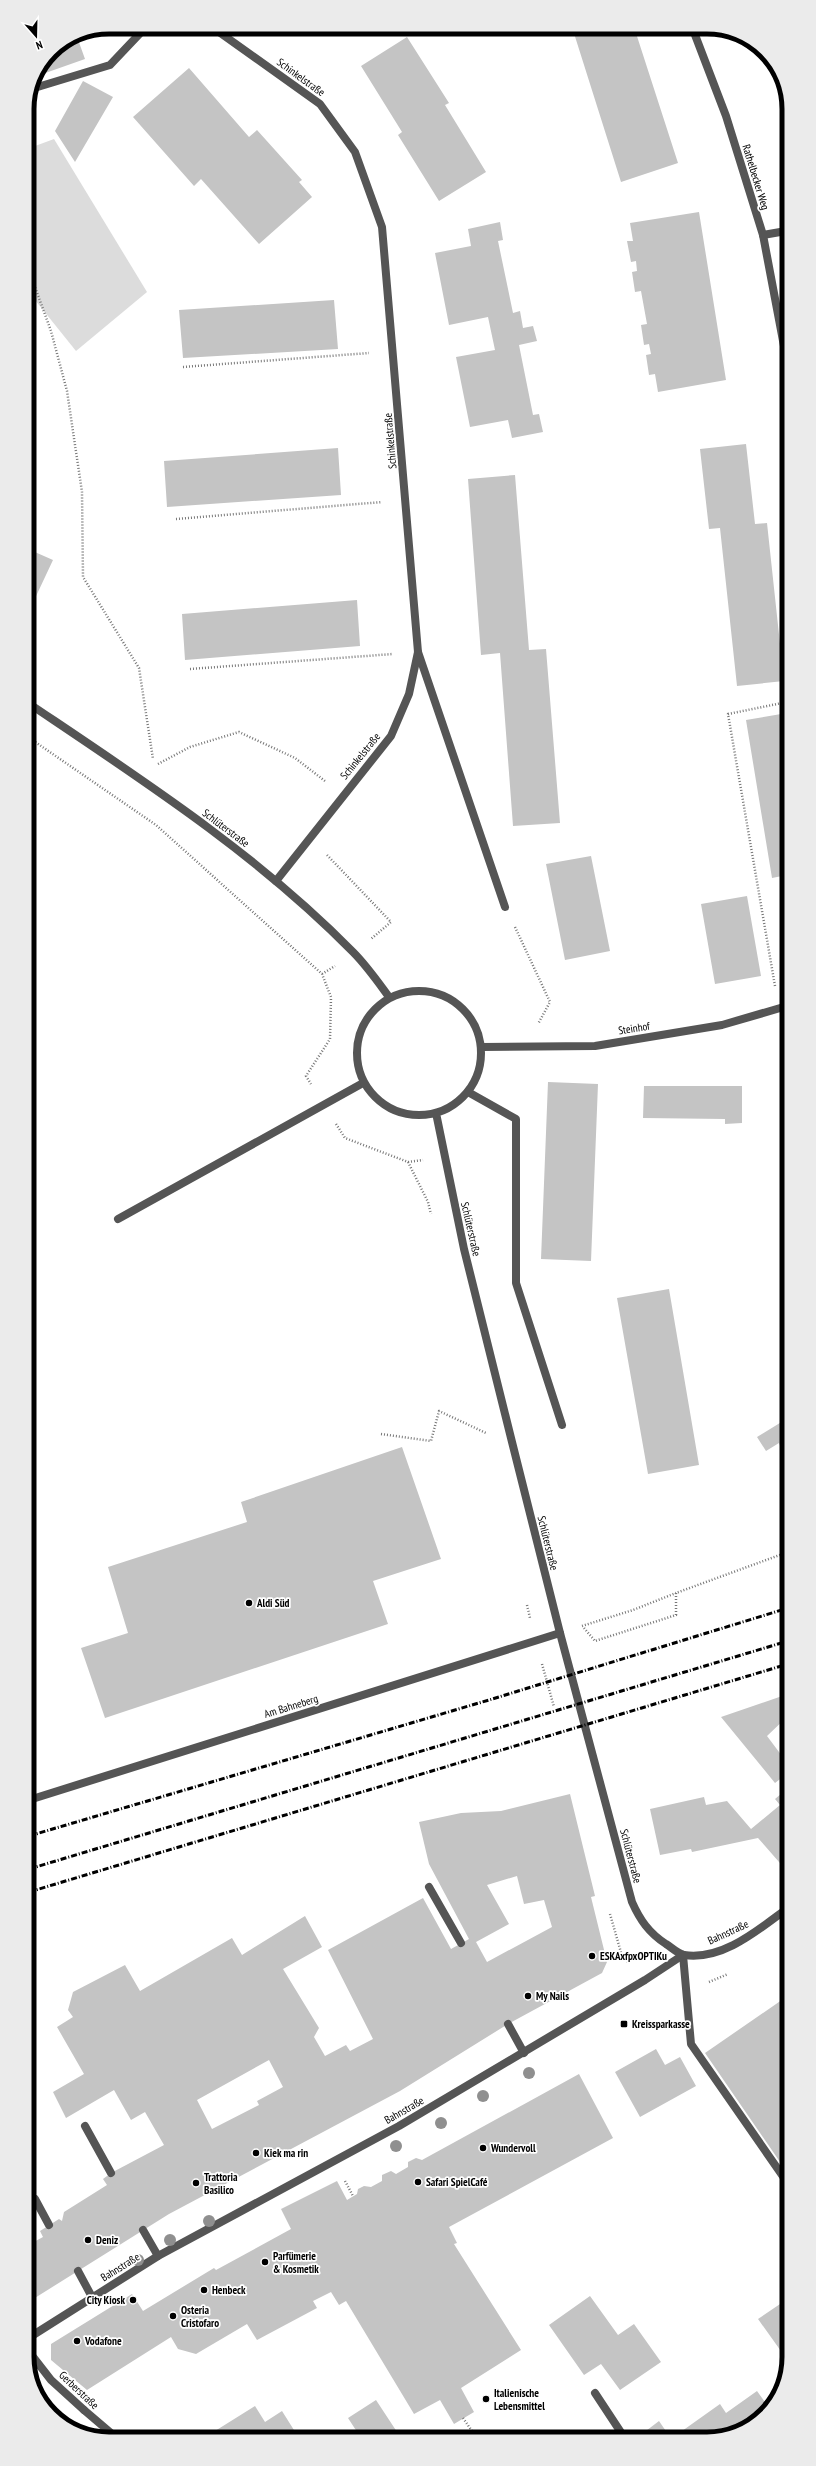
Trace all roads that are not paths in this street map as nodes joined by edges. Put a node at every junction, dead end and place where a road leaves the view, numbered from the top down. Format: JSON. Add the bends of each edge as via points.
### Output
{"nodes":[{"id":1,"x":139,"y":34,"type":"edge"},
{"id":2,"x":222,"y":34,"type":"edge"},
{"id":3,"x":695,"y":34,"type":"edge"},
{"id":4,"x":38,"y":87,"type":"edge"},
{"id":5,"x":782,"y":232,"type":"edge"},
{"id":6,"x":763,"y":236,"type":"junction"},
{"id":7,"x":782,"y":336,"type":"edge"},
{"id":8,"x":418,"y":652,"type":"junction"},
{"id":9,"x":34,"y":707,"type":"edge"},
{"id":10,"x":276,"y":881,"type":"junction"},
{"id":11,"x":505,"y":907,"type":"road end"},
{"id":12,"x":390,"y":997,"type":"junction"},
{"id":13,"x":782,"y":1008,"type":"edge"},
{"id":14,"x":482,"y":1047,"type":"junction"},
{"id":15,"x":363,"y":1083,"type":"junction"},
{"id":16,"x":468,"y":1092,"type":"junction"},
{"id":17,"x":436,"y":1113,"type":"junction"},
{"id":18,"x":118,"y":1219,"type":"dead end"},
{"id":19,"x":562,"y":1425,"type":"dead end"},
{"id":20,"x":560,"y":1633,"type":"junction"},
{"id":21,"x":34,"y":1798,"type":"edge"},
{"id":22,"x":429,"y":1887,"type":"dead end"},
{"id":23,"x":782,"y":1912,"type":"edge"},
{"id":24,"x":461,"y":1943,"type":"dead end"},
{"id":25,"x":683,"y":1955,"type":"junction"},
{"id":26,"x":508,"y":2024,"type":"dead end"},
{"id":27,"x":524,"y":2053,"type":"junction"},
{"id":28,"x":85,"y":2126,"type":"dead end"},
{"id":29,"x":111,"y":2174,"type":"dead end"},
{"id":30,"x":782,"y":2175,"type":"edge"},
{"id":31,"x":35,"y":2199,"type":"dead end"},
{"id":32,"x":49,"y":2225,"type":"dead end"},
{"id":33,"x":143,"y":2230,"type":"dead end"},
{"id":34,"x":158,"y":2256,"type":"junction"},
{"id":35,"x":78,"y":2271,"type":"dead end"},
{"id":36,"x":92,"y":2297,"type":"junction"},
{"id":37,"x":34,"y":2334,"type":"edge"},
{"id":38,"x":34,"y":2358,"type":"edge"},
{"id":39,"x":595,"y":2393,"type":"dead end"},
{"id":40,"x":110,"y":2432,"type":"edge"},
{"id":41,"x":621,"y":2432,"type":"edge"}],
"edges":[{"from":1,"to":4,"type":"street","via":[[110,65]]},
{"from":2,"to":8,"type":"street","name":"Schinkelstraße","via":[[320,104],[355,152],[382,227]]},
{"from":3,"to":6,"type":"street","name":"Rathelbecker Weg","via":[[726,116]]},
{"from":5,"to":6,"type":"street"},
{"from":6,"to":7,"type":"street","name":"Rathelbecker Weg"},
{"from":8,"to":10,"type":"street","name":"Schinkelstraße","via":[[410,694],[391,736]]},
{"from":8,"to":11,"type":"street"},
{"from":9,"to":10,"type":"street","name":"Schlüterstraße","via":[[167,797]]},
{"from":10,"to":12,"type":"street","name":"Schlüterstraße","via":[[354,953]]},
{"from":12,"to":14,"type":"street","via":[[409,990],[423,990],[449,997],[466,1010],[477,1028]]},
{"from":12,"to":15,"type":"street","via":[[365,1019],[357,1036],[355,1060]]},
{"from":13,"to":14,"type":"street","name":"Steinhof","via":[[722,1025],[595,1046]]},
{"from":14,"to":16,"type":"street","via":[[479,1071]]},
{"from":15,"to":17,"type":"street","via":[[376,1099],[394,1111],[415,1115]]},
{"from":15,"to":18,"type":"street"},
{"from":16,"to":17,"type":"street","via":[[454,1105]]},
{"from":16,"to":19,"type":"street","via":[[516,1119],[516,1283]]},
{"from":17,"to":20,"type":"street","name":"Schlüterstraße","via":[[464,1249]]},
{"from":20,"to":21,"type":"street","name":"Am Bahneberg"},
{"from":20,"to":25,"type":"street","name":"Schlüterstraße","via":[[632,1902],[641,1922],[656,1938]]},
{"from":22,"to":24,"type":"street"},
{"from":23,"to":25,"type":"street","name":"Bahnstraße","via":[[739,1941],[712,1953]]},
{"from":25,"to":27,"type":"street","name":"Bahnstraße"},
{"from":25,"to":30,"type":"street","via":[[691,2044]]},
{"from":26,"to":27,"type":"street"},
{"from":27,"to":34,"type":"street","name":"Bahnstraße","via":[[399,2126]]},
{"from":28,"to":29,"type":"street"},
{"from":31,"to":32,"type":"street"},
{"from":33,"to":34,"type":"street"},
{"from":34,"to":36,"type":"street","name":"Bahnstraße"},
{"from":35,"to":36,"type":"street"},
{"from":36,"to":37,"type":"street","name":"Bahnstraße"},
{"from":38,"to":40,"type":"street","name":"Gerberstraße","via":[[51,2380]]},
{"from":39,"to":41,"type":"street"}]}
